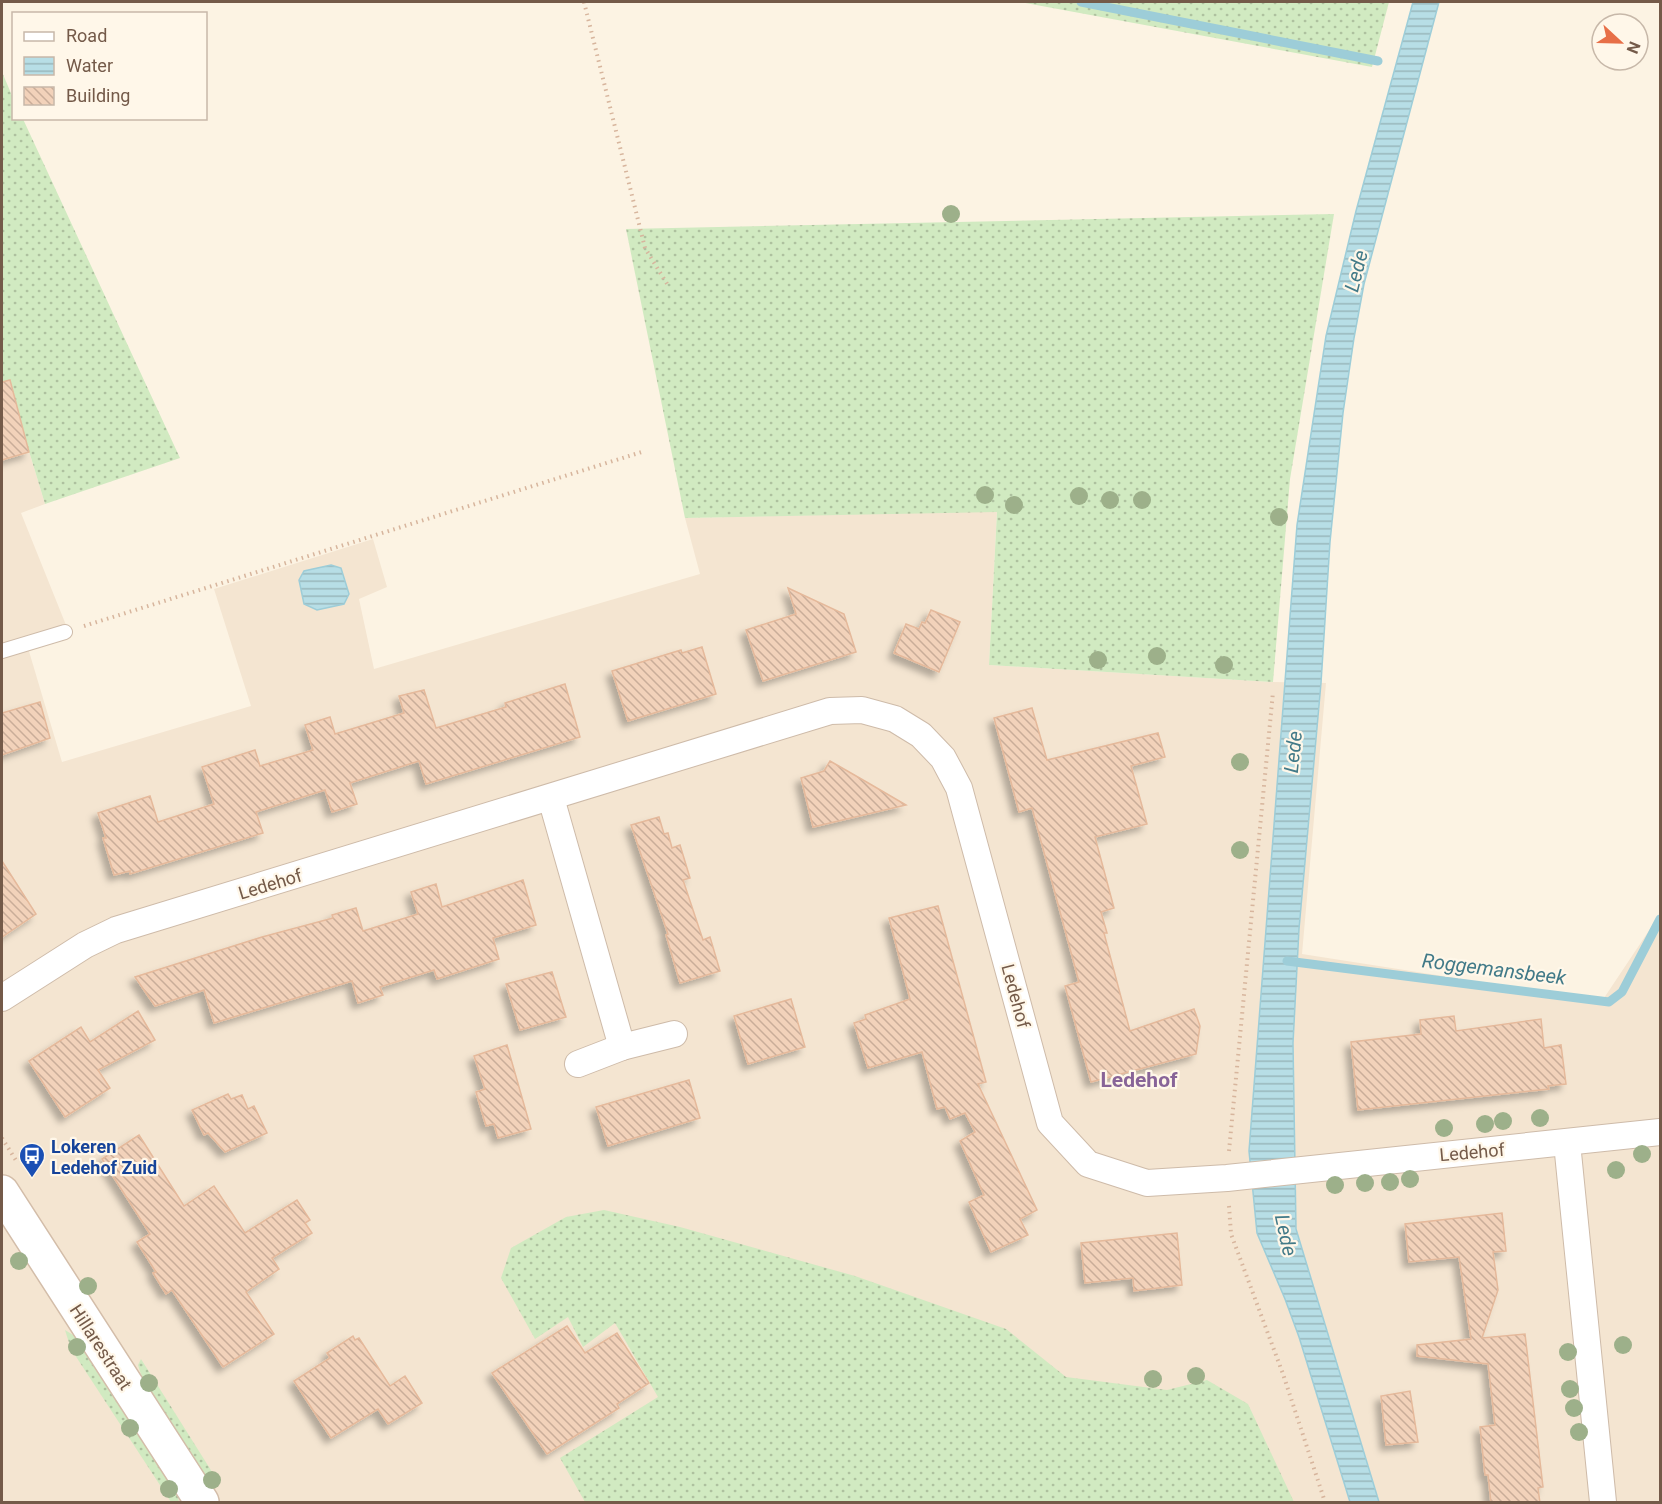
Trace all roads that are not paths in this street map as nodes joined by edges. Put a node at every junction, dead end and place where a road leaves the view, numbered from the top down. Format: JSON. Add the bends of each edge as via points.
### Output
{"nodes":[{"id":1,"x":65,"y":632,"type":"road end"},
{"id":2,"x":2,"y":651,"type":"edge"},
{"id":3,"x":551,"y":798,"type":"junction"},
{"id":4,"x":2,"y":998,"type":"edge"},
{"id":5,"x":674,"y":1034,"type":"dead end"},
{"id":6,"x":622,"y":1047,"type":"junction"},
{"id":7,"x":578,"y":1064,"type":"dead end"},
{"id":8,"x":1660,"y":1132,"type":"edge"},
{"id":9,"x":1566,"y":1143,"type":"junction"},
{"id":10,"x":2,"y":1192,"type":"edge"},
{"id":11,"x":202,"y":1503,"type":"edge"},
{"id":12,"x":1603,"y":1503,"type":"edge"}],
"edges":[{"from":1,"to":2,"type":"lane"},
{"from":3,"to":4,"type":"street","name":"Ledehof","via":[[116,930]]},
{"from":3,"to":6,"type":"street"},
{"from":3,"to":9,"type":"street","name":"Ledehof","via":[[830,711],[862,710],[895,720],[921,735],[943,758],[959,788],[1050,1123],[1088,1164],[1147,1183]]},
{"from":5,"to":6,"type":"street"},
{"from":6,"to":7,"type":"street"},
{"from":8,"to":9,"type":"street","name":"Ledehof"},
{"from":9,"to":12,"type":"street"},
{"from":10,"to":11,"type":"main road","name":"Hillarestraat"}]}
